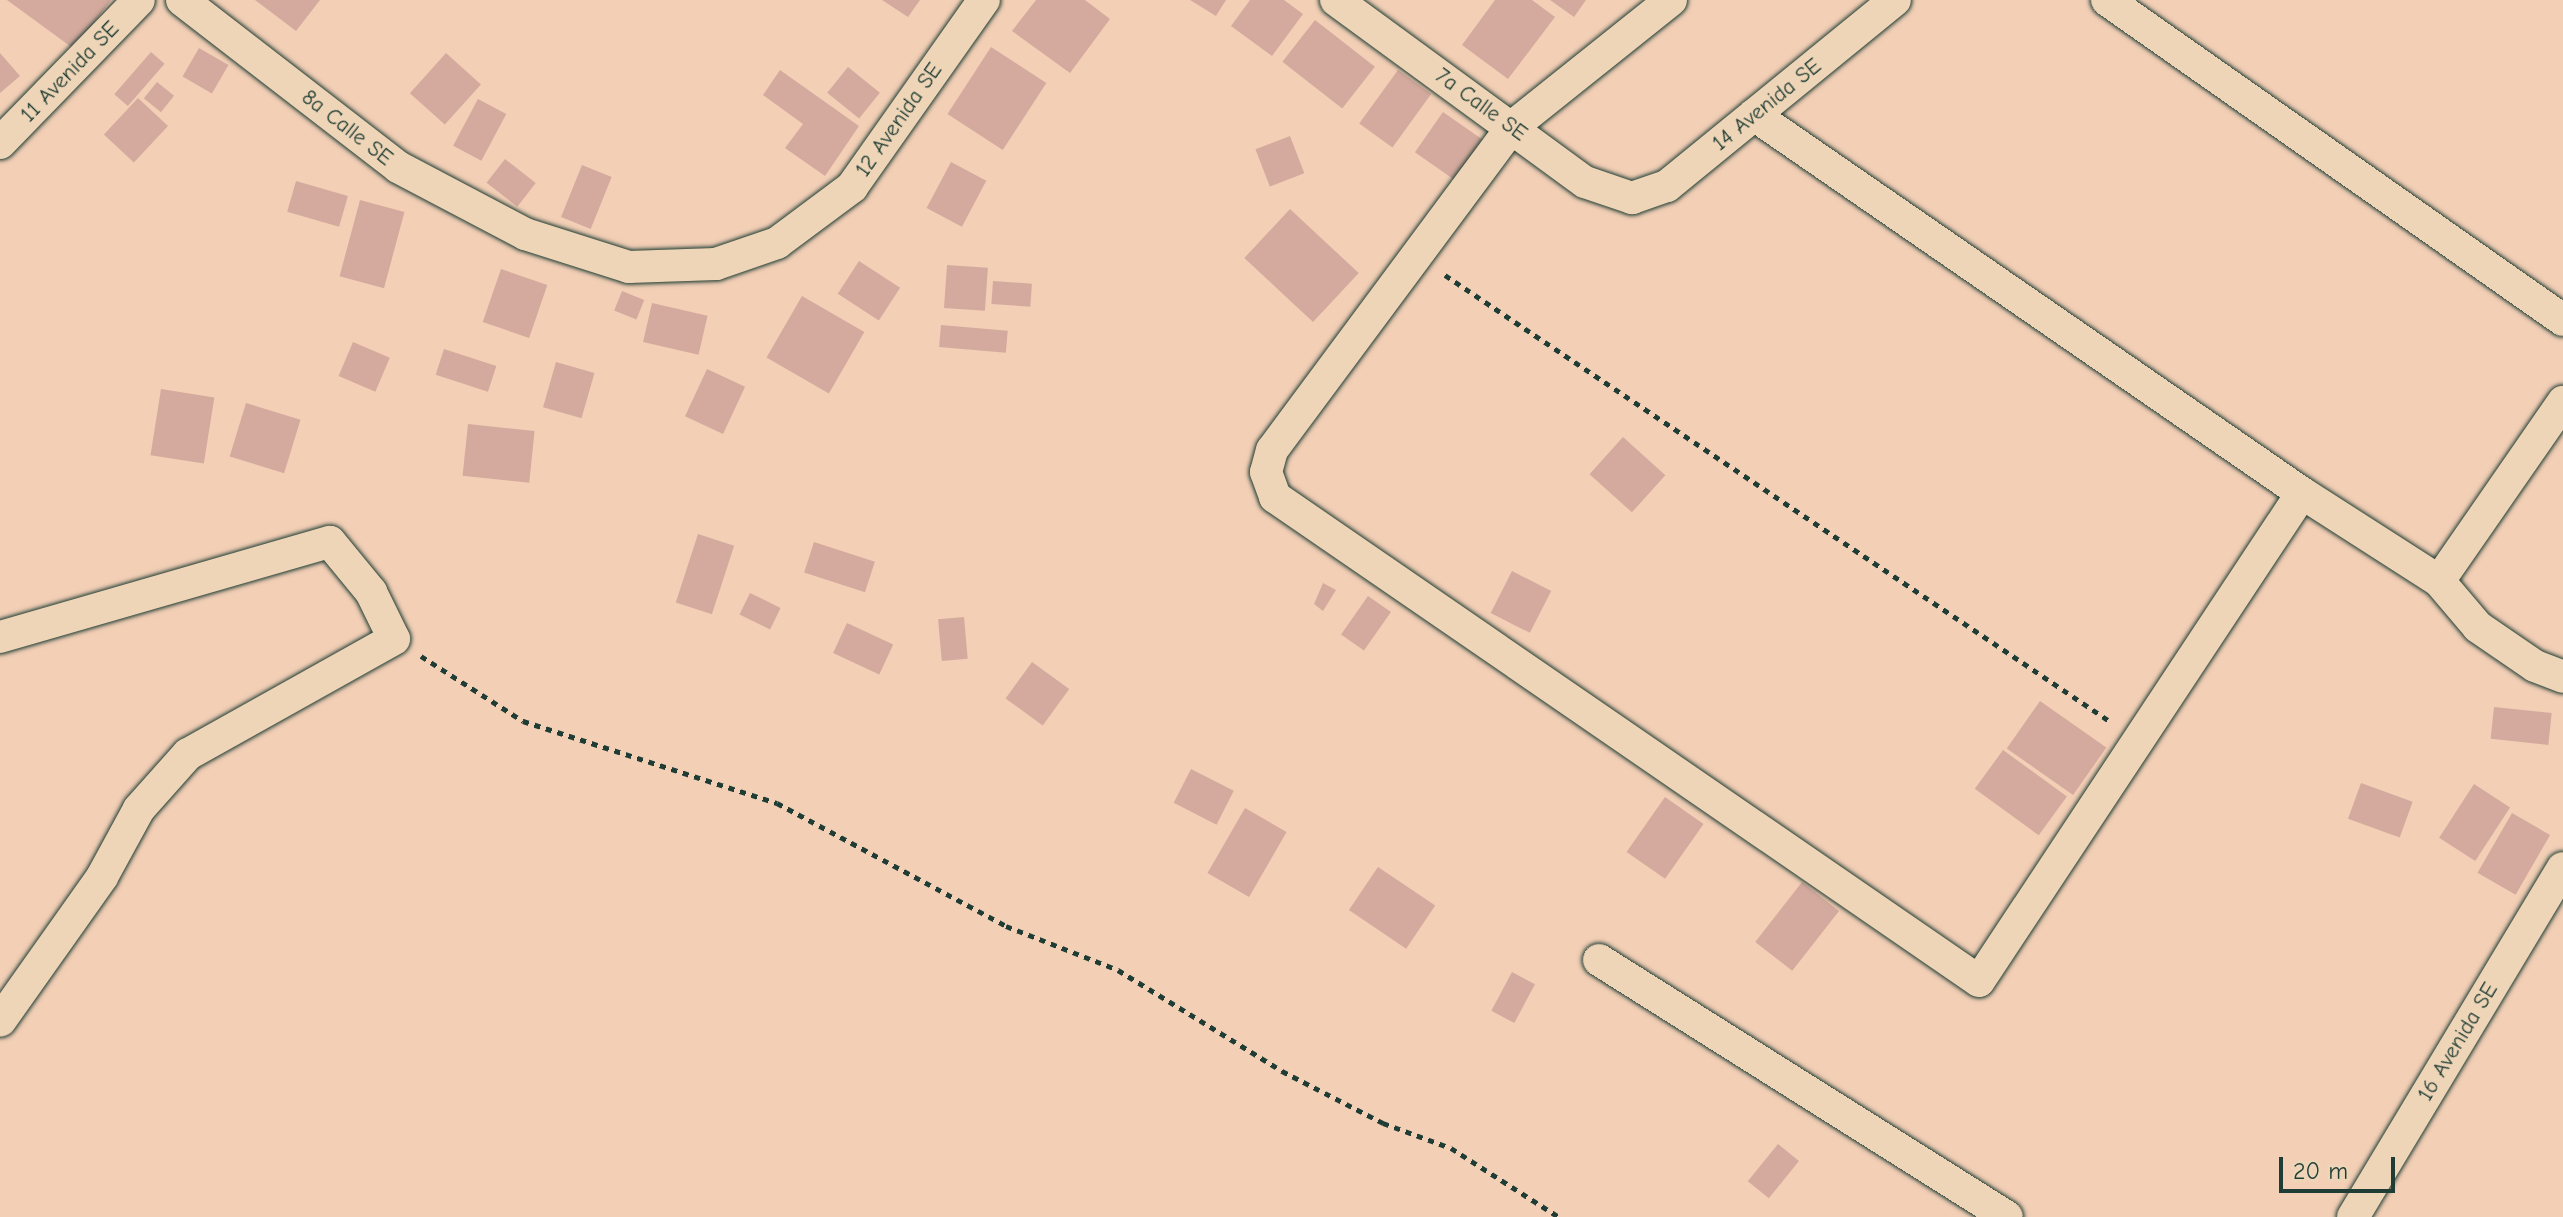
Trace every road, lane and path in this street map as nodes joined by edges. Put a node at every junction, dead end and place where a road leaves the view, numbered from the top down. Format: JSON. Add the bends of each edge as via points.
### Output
{"nodes":[{"id":1,"x":139,"y":0,"type":"edge"},
{"id":2,"x":182,"y":0,"type":"edge"},
{"id":3,"x":984,"y":0,"type":"edge"},
{"id":4,"x":1336,"y":0,"type":"edge"},
{"id":5,"x":1671,"y":0,"type":"edge"},
{"id":6,"x":1895,"y":0,"type":"edge"},
{"id":7,"x":2107,"y":0,"type":"edge"},
{"id":8,"x":1754,"y":115,"type":"junction"},
{"id":9,"x":1512,"y":127,"type":"junction"},
{"id":10,"x":0,"y":143,"type":"edge"},
{"id":11,"x":1632,"y":198,"type":"joint"},
{"id":12,"x":525,"y":234,"type":"joint"},
{"id":13,"x":1414,"y":254,"type":"junction"},
{"id":14,"x":2563,"y":320,"type":"edge"},
{"id":15,"x":2563,"y":402,"type":"edge"},
{"id":16,"x":2302,"y":493,"type":"junction"},
{"id":17,"x":2439,"y":581,"type":"junction"},
{"id":18,"x":0,"y":637,"type":"edge"},
{"id":19,"x":394,"y":639,"type":"junction"},
{"id":20,"x":2563,"y":677,"type":"edge"},
{"id":21,"x":2139,"y":740,"type":"junction"},
{"id":22,"x":2563,"y":868,"type":"edge"},
{"id":23,"x":1599,"y":960,"type":"dead end"},
{"id":24,"x":0,"y":1021,"type":"edge"},
{"id":25,"x":1559,"y":1217,"type":"edge"},
{"id":26,"x":2007,"y":1217,"type":"edge"},
{"id":27,"x":2353,"y":1217,"type":"edge"}],
"edges":[{"from":1,"to":10,"type":"street","name":"11 Avenida SE"},
{"from":2,"to":12,"type":"street","name":"8a Calle SE","via":[[398,167]]},
{"from":3,"to":12,"type":"street","name":"12 Avenida SE","via":[[852,187],[777,243],[716,264],[629,267]]},
{"from":4,"to":9,"type":"street","name":"7a Calle SE"},
{"from":5,"to":9,"type":"street"},
{"from":6,"to":8,"type":"street","name":"14 Avenida SE"},
{"from":7,"to":14,"type":"street"},
{"from":8,"to":11,"type":"street","name":"14 Avenida SE","via":[[1667,186]]},
{"from":8,"to":16,"type":"street"},
{"from":9,"to":11,"type":"street","name":"7a Calle SE","via":[[1585,182]]},
{"from":9,"to":13,"type":"street"},
{"from":13,"to":21,"type":"path"},
{"from":13,"to":21,"type":"street","via":[[1272,450],[1266,472],[1275,497],[1979,981]]},
{"from":15,"to":17,"type":"street"},
{"from":16,"to":17,"type":"street"},
{"from":16,"to":21,"type":"street"},
{"from":17,"to":20,"type":"street","via":[[2478,627],[2535,666]]},
{"from":18,"to":19,"type":"street","via":[[330,542],[371,592]]},
{"from":19,"to":24,"type":"street","via":[[188,754],[139,809],[102,877]]},
{"from":19,"to":25,"type":"path","via":[[523,721],[777,803],[1006,926],[1118,970],[1282,1071],[1383,1123],[1451,1148]]},
{"from":22,"to":27,"type":"street","name":"16 Avenida SE"},
{"from":23,"to":26,"type":"street"}]}
